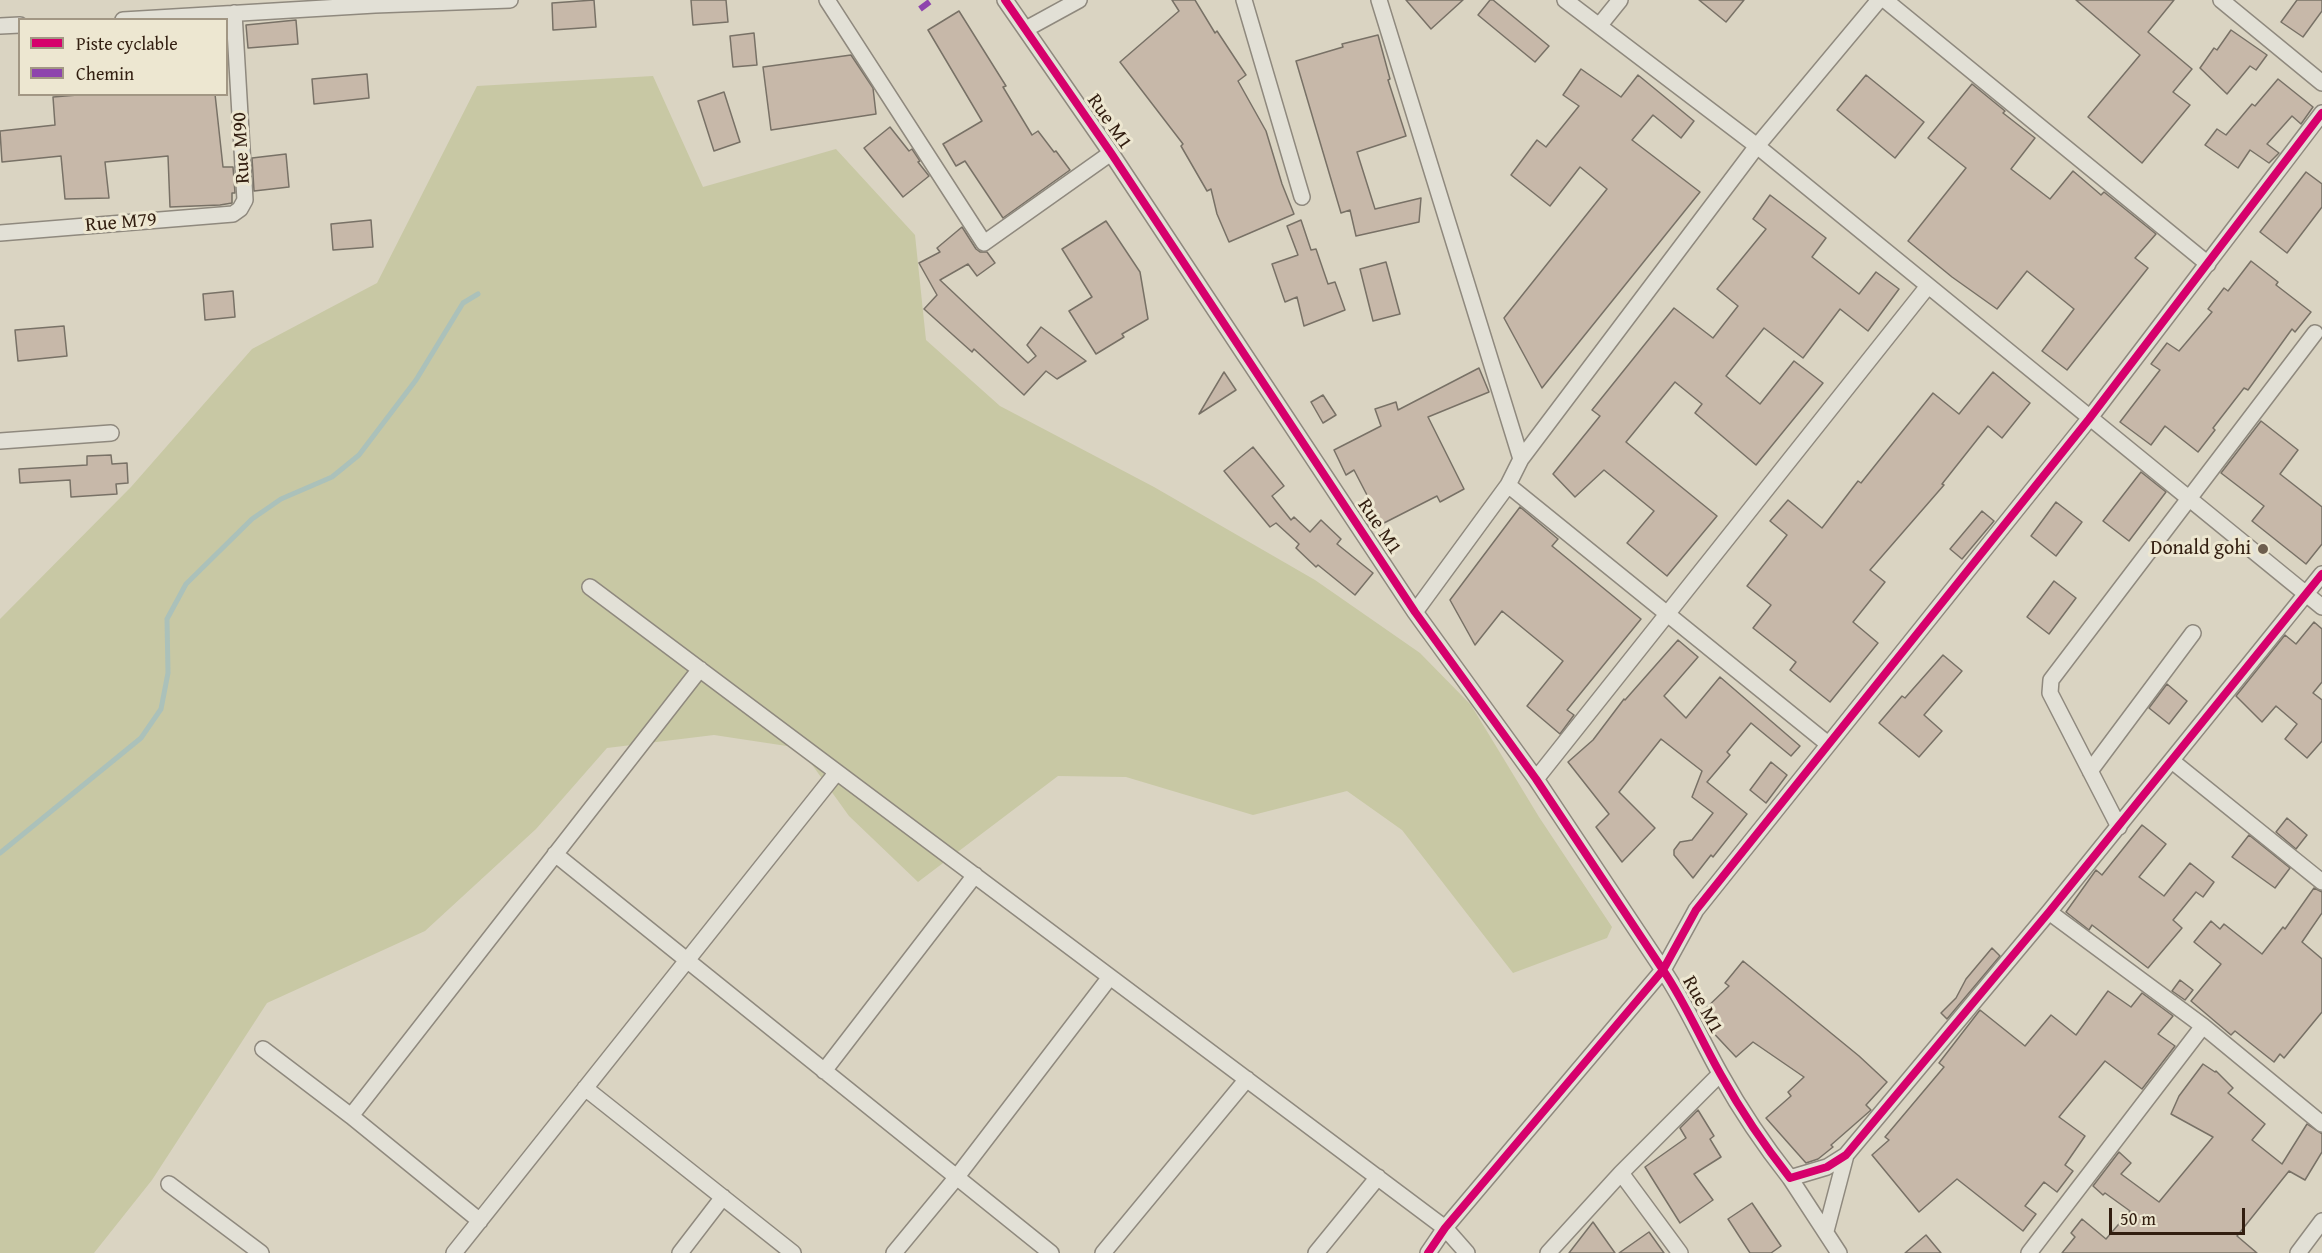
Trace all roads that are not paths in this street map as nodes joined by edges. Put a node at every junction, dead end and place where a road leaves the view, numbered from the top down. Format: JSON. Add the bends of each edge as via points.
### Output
{"nodes":[{"id":1,"x":510,"y":0,"type":"edge"},
{"id":2,"x":827,"y":0,"type":"edge"},
{"id":3,"x":1005,"y":0,"type":"edge"},
{"id":4,"x":1079,"y":0,"type":"edge"},
{"id":5,"x":1244,"y":0,"type":"edge"},
{"id":6,"x":1379,"y":0,"type":"edge"},
{"id":7,"x":1565,"y":0,"type":"edge"},
{"id":8,"x":1620,"y":0,"type":"edge"},
{"id":9,"x":1879,"y":0,"type":"edge"},
{"id":10,"x":1885,"y":0,"type":"edge"},
{"id":11,"x":2222,"y":0,"type":"edge"},
{"id":12,"x":375,"y":2,"type":"edge"},
{"id":13,"x":234,"y":13,"type":"junction"},
{"id":14,"x":155,"y":18,"type":"edge"},
{"id":15,"x":18,"y":25,"type":"edge"},
{"id":16,"x":0,"y":26,"type":"edge"},
{"id":17,"x":1599,"y":26,"type":"junction"},
{"id":18,"x":1026,"y":29,"type":"junction"},
{"id":19,"x":2322,"y":83,"type":"edge"},
{"id":20,"x":2322,"y":113,"type":"edge"},
{"id":21,"x":1757,"y":146,"type":"junction"},
{"id":22,"x":1111,"y":153,"type":"junction"},
{"id":23,"x":1302,"y":197,"type":"dead end"},
{"id":24,"x":240,"y":209,"type":"joint"},
{"id":25,"x":0,"y":232,"type":"edge"},
{"id":26,"x":2208,"y":264,"type":"junction"},
{"id":27,"x":1928,"y":286,"type":"junction"},
{"id":28,"x":2315,"y":333,"type":"dead end"},
{"id":29,"x":2089,"y":419,"type":"junction"},
{"id":30,"x":111,"y":433,"type":"dead end"},
{"id":31,"x":0,"y":441,"type":"edge"},
{"id":32,"x":1521,"y":459,"type":"junction"},
{"id":33,"x":1508,"y":485,"type":"junction"},
{"id":34,"x":2190,"y":499,"type":"junction"},
{"id":35,"x":2322,"y":574,"type":"edge"},
{"id":36,"x":590,"y":587,"type":"dead end"},
{"id":37,"x":2306,"y":594,"type":"junction"},
{"id":38,"x":2322,"y":607,"type":"edge"},
{"id":39,"x":1415,"y":612,"type":"junction"},
{"id":40,"x":1667,"y":614,"type":"junction"},
{"id":41,"x":2193,"y":633,"type":"dead end"},
{"id":42,"x":700,"y":669,"type":"junction"},
{"id":43,"x":1828,"y":744,"type":"junction"},
{"id":44,"x":2172,"y":761,"type":"junction"},
{"id":45,"x":2090,"y":771,"type":"junction"},
{"id":46,"x":837,"y":772,"type":"junction"},
{"id":47,"x":1536,"y":779,"type":"junction"},
{"id":48,"x":2119,"y":827,"type":"junction"},
{"id":49,"x":555,"y":855,"type":"junction"},
{"id":50,"x":975,"y":875,"type":"junction"},
{"id":51,"x":2322,"y":882,"type":"edge"},
{"id":52,"x":2049,"y":912,"type":"junction"},
{"id":53,"x":686,"y":960,"type":"junction"},
{"id":54,"x":1663,"y":970,"type":"junction"},
{"id":55,"x":1110,"y":976,"type":"junction"},
{"id":56,"x":2203,"y":1026,"type":"junction"},
{"id":57,"x":263,"y":1049,"type":"dead end"},
{"id":58,"x":824,"y":1071,"type":"junction"},
{"id":59,"x":1720,"y":1074,"type":"junction"},
{"id":60,"x":1247,"y":1079,"type":"junction"},
{"id":61,"x":585,"y":1088,"type":"junction"},
{"id":62,"x":351,"y":1116,"type":"junction"},
{"id":63,"x":2322,"y":1124,"type":"edge"},
{"id":64,"x":1846,"y":1155,"type":"junction"},
{"id":65,"x":1621,"y":1173,"type":"junction"},
{"id":66,"x":1378,"y":1177,"type":"junction"},
{"id":67,"x":956,"y":1178,"type":"junction"},
{"id":68,"x":1790,"y":1178,"type":"junction"},
{"id":69,"x":169,"y":1184,"type":"dead end"},
{"id":70,"x":723,"y":1197,"type":"junction"},
{"id":71,"x":480,"y":1221,"type":"junction"},
{"id":72,"x":2322,"y":1221,"type":"edge"},
{"id":73,"x":1445,"y":1228,"type":"junction"},
{"id":74,"x":1826,"y":1231,"type":"junction"},
{"id":75,"x":261,"y":1253,"type":"edge"},
{"id":76,"x":454,"y":1253,"type":"edge"},
{"id":77,"x":680,"y":1253,"type":"edge"},
{"id":78,"x":793,"y":1253,"type":"edge"},
{"id":79,"x":894,"y":1253,"type":"edge"},
{"id":80,"x":1051,"y":1253,"type":"edge"},
{"id":81,"x":1102,"y":1253,"type":"edge"},
{"id":82,"x":1316,"y":1253,"type":"edge"},
{"id":83,"x":1428,"y":1253,"type":"edge"},
{"id":84,"x":1467,"y":1253,"type":"edge"},
{"id":85,"x":1548,"y":1253,"type":"edge"},
{"id":86,"x":1680,"y":1253,"type":"edge"},
{"id":87,"x":1839,"y":1253,"type":"edge"},
{"id":88,"x":2029,"y":1253,"type":"edge"},
{"id":89,"x":2298,"y":1253,"type":"edge"}],
"edges":[{"from":1,"to":12,"type":"street"},
{"from":2,"to":22,"type":"street","via":[[984,243]]},
{"from":3,"to":18,"type":"street","name":"Rue M1"},
{"from":4,"to":18,"type":"street"},
{"from":5,"to":23,"type":"street"},
{"from":6,"to":32,"type":"street"},
{"from":7,"to":17,"type":"street"},
{"from":8,"to":17,"type":"street"},
{"from":9,"to":21,"type":"street"},
{"from":10,"to":26,"type":"street"},
{"from":11,"to":19,"type":"street"},
{"from":12,"to":13,"type":"street"},
{"from":13,"to":14,"type":"street"},
{"from":13,"to":24,"type":"street","name":"Rue M90","via":[[245,200]]},
{"from":15,"to":16,"type":"street"},
{"from":17,"to":21,"type":"street"},
{"from":18,"to":22,"type":"street","name":"Rue M1"},
{"from":20,"to":26,"type":"street"},
{"from":21,"to":27,"type":"street"},
{"from":21,"to":32,"type":"street"},
{"from":22,"to":39,"type":"street","name":"Rue M1"},
{"from":24,"to":25,"type":"street","name":"Rue M79","via":[[233,214]]},
{"from":26,"to":29,"type":"street"},
{"from":27,"to":29,"type":"street"},
{"from":27,"to":40,"type":"street"},
{"from":28,"to":34,"type":"street"},
{"from":29,"to":34,"type":"street"},
{"from":29,"to":43,"type":"street"},
{"from":30,"to":31,"type":"street"},
{"from":32,"to":33,"type":"street"},
{"from":33,"to":39,"type":"street"},
{"from":33,"to":40,"type":"street"},
{"from":34,"to":37,"type":"street"},
{"from":34,"to":45,"type":"street","via":[[2051,680],[2050,693]]},
{"from":35,"to":37,"type":"street"},
{"from":36,"to":42,"type":"street"},
{"from":37,"to":38,"type":"street"},
{"from":37,"to":44,"type":"street"},
{"from":39,"to":47,"type":"street","name":"Rue M1"},
{"from":40,"to":43,"type":"street"},
{"from":40,"to":47,"type":"street"},
{"from":41,"to":45,"type":"street"},
{"from":42,"to":46,"type":"street"},
{"from":42,"to":49,"type":"street"},
{"from":43,"to":54,"type":"street","via":[[1696,910]]},
{"from":44,"to":48,"type":"street"},
{"from":44,"to":51,"type":"street"},
{"from":45,"to":48,"type":"street"},
{"from":46,"to":50,"type":"street"},
{"from":46,"to":53,"type":"street"},
{"from":47,"to":54,"type":"street","name":"Rue M1"},
{"from":48,"to":52,"type":"street"},
{"from":49,"to":53,"type":"street"},
{"from":49,"to":62,"type":"street"},
{"from":50,"to":55,"type":"street"},
{"from":50,"to":58,"type":"street"},
{"from":52,"to":56,"type":"street"},
{"from":52,"to":64,"type":"street"},
{"from":53,"to":58,"type":"street"},
{"from":53,"to":61,"type":"street"},
{"from":54,"to":59,"type":"street","name":"Rue M1","via":[[1682,998]]},
{"from":54,"to":73,"type":"street"},
{"from":55,"to":60,"type":"street"},
{"from":55,"to":67,"type":"street"},
{"from":56,"to":63,"type":"street"},
{"from":56,"to":88,"type":"street"},
{"from":57,"to":62,"type":"street"},
{"from":58,"to":67,"type":"street"},
{"from":59,"to":65,"type":"street"},
{"from":59,"to":68,"type":"street","name":"Rue M1","via":[[1762,1144]]},
{"from":60,"to":66,"type":"street"},
{"from":60,"to":81,"type":"street"},
{"from":61,"to":70,"type":"street"},
{"from":61,"to":71,"type":"street"},
{"from":62,"to":71,"type":"street"},
{"from":64,"to":68,"type":"street","via":[[1827,1167]]},
{"from":64,"to":74,"type":"street"},
{"from":65,"to":85,"type":"street"},
{"from":65,"to":86,"type":"street"},
{"from":66,"to":73,"type":"street"},
{"from":66,"to":82,"type":"street"},
{"from":67,"to":79,"type":"street"},
{"from":67,"to":80,"type":"street"},
{"from":68,"to":74,"type":"street","name":"Rue M1"},
{"from":69,"to":75,"type":"street"},
{"from":70,"to":77,"type":"street"},
{"from":70,"to":78,"type":"street"},
{"from":71,"to":76,"type":"street"},
{"from":72,"to":89,"type":"street"},
{"from":73,"to":83,"type":"street"},
{"from":73,"to":84,"type":"street"},
{"from":74,"to":87,"type":"street","name":"Rue M1"}]}
